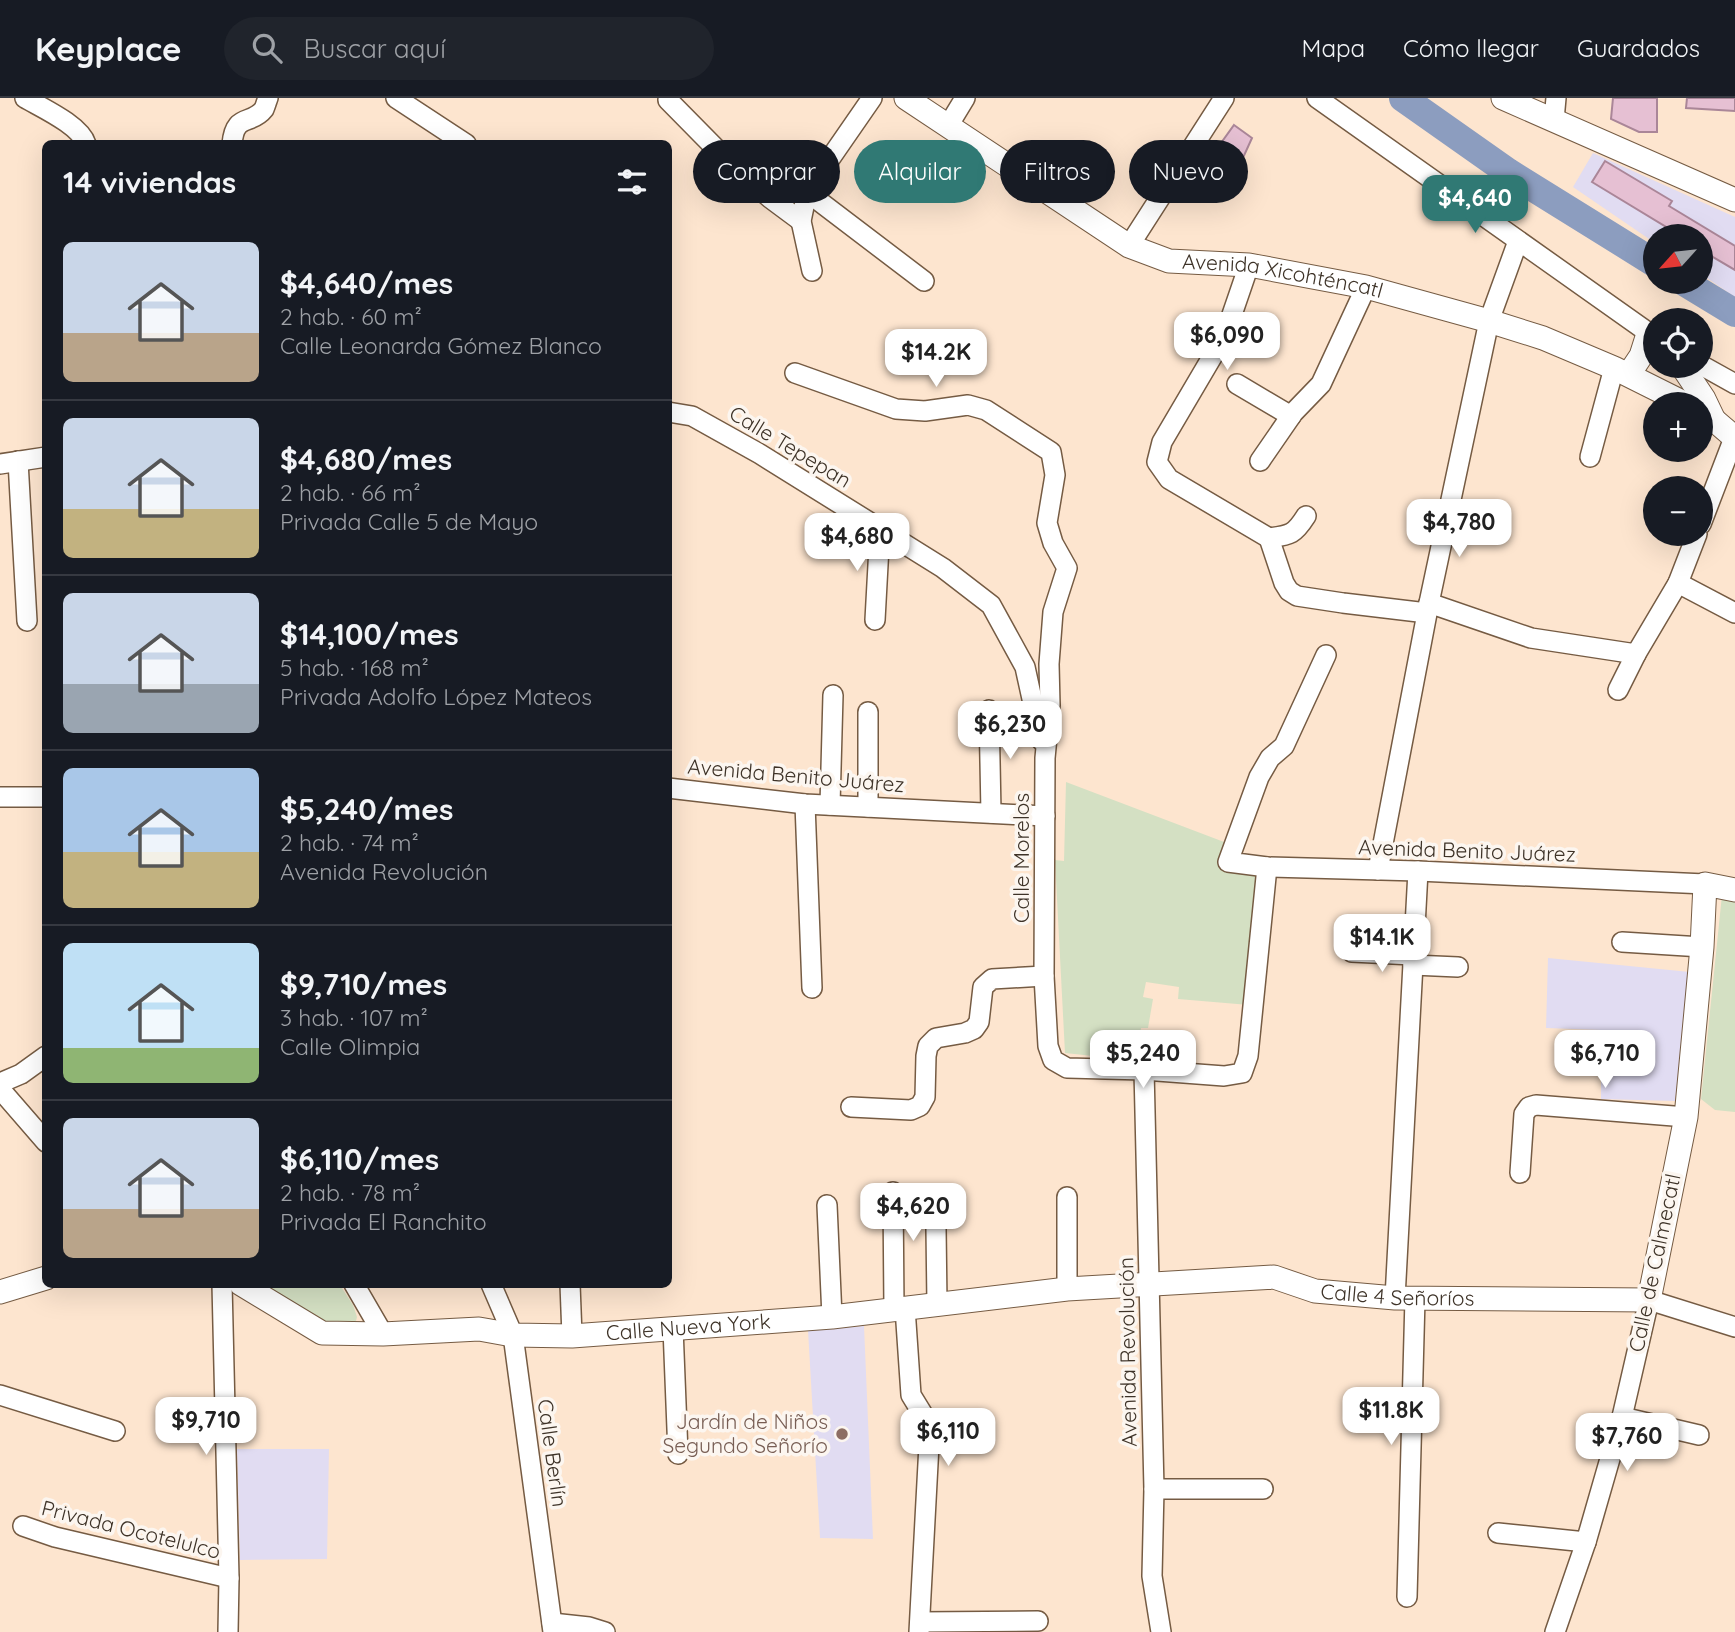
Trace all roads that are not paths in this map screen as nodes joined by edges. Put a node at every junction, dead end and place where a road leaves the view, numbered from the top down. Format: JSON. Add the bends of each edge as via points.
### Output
{"nodes":[{"id":1,"x":25,"y":98,"type":"edge"},
{"id":2,"x":268,"y":98,"type":"edge"},
{"id":3,"x":396,"y":98,"type":"edge"},
{"id":4,"x":872,"y":98,"type":"edge"},
{"id":5,"x":906,"y":98,"type":"edge"},
{"id":6,"x":965,"y":98,"type":"edge"},
{"id":7,"x":1224,"y":98,"type":"edge"},
{"id":8,"x":1317,"y":98,"type":"edge"},
{"id":9,"x":1503,"y":98,"type":"edge"},
{"id":10,"x":668,"y":100,"type":"edge"},
{"id":11,"x":1555,"y":109,"type":"edge"},
{"id":12,"x":948,"y":126,"type":"junction"},
{"id":13,"x":84,"y":140,"type":"edge"},
{"id":14,"x":232,"y":140,"type":"edge"},
{"id":15,"x":460,"y":140,"type":"edge"},
{"id":16,"x":840,"y":144,"type":"edge"},
{"id":17,"x":1735,"y":200,"type":"edge"},
{"id":18,"x":805,"y":203,"type":"edge"},
{"id":19,"x":821,"y":203,"type":"edge"},
{"id":20,"x":802,"y":221,"type":"junction"},
{"id":21,"x":1518,"y":241,"type":"junction"},
{"id":22,"x":1129,"y":246,"type":"junction"},
{"id":23,"x":1250,"y":265,"type":"junction"},
{"id":24,"x":812,"y":271,"type":"dead end"},
{"id":25,"x":924,"y":281,"type":"dead end"},
{"id":26,"x":1366,"y":287,"type":"junction"},
{"id":27,"x":1489,"y":321,"type":"junction"},
{"id":28,"x":1643,"y":330,"type":"edge"},
{"id":29,"x":1643,"y":352,"type":"edge"},
{"id":30,"x":1621,"y":371,"type":"junction"},
{"id":31,"x":1713,"y":372,"type":"edge"},
{"id":32,"x":795,"y":373,"type":"dead end"},
{"id":33,"x":1237,"y":384,"type":"dead end"},
{"id":34,"x":1735,"y":384,"type":"edge"},
{"id":35,"x":1662,"y":392,"type":"edge"},
{"id":36,"x":672,"y":413,"type":"edge"},
{"id":37,"x":1291,"y":416,"type":"junction"},
{"id":38,"x":1713,"y":420,"type":"edge"},
{"id":39,"x":1735,"y":438,"type":"edge"},
{"id":40,"x":1590,"y":457,"type":"dead end"},
{"id":41,"x":42,"y":458,"type":"edge"},
{"id":42,"x":1260,"y":461,"type":"dead end"},
{"id":43,"x":9,"y":462,"type":"edge"},
{"id":44,"x":1713,"y":494,"type":"edge"},
{"id":45,"x":1306,"y":516,"type":"dead end"},
{"id":46,"x":880,"y":528,"type":"junction"},
{"id":47,"x":1269,"y":538,"type":"junction"},
{"id":48,"x":1692,"y":546,"type":"edge"},
{"id":49,"x":1678,"y":583,"type":"junction"},
{"id":50,"x":1428,"y":608,"type":"junction"},
{"id":51,"x":1735,"y":613,"type":"edge"},
{"id":52,"x":875,"y":620,"type":"dead end"},
{"id":53,"x":27,"y":621,"type":"dead end"},
{"id":54,"x":1636,"y":654,"type":"junction"},
{"id":55,"x":1326,"y":655,"type":"dead end"},
{"id":56,"x":1618,"y":690,"type":"dead end"},
{"id":57,"x":833,"y":695,"type":"dead end"},
{"id":58,"x":989,"y":710,"type":"dead end"},
{"id":59,"x":868,"y":712,"type":"dead end"},
{"id":60,"x":1045,"y":758,"type":"junction"},
{"id":61,"x":672,"y":788,"type":"edge"},
{"id":62,"x":0,"y":797,"type":"edge"},
{"id":63,"x":42,"y":797,"type":"edge"},
{"id":64,"x":805,"y":804,"type":"junction"},
{"id":65,"x":830,"y":806,"type":"junction"},
{"id":66,"x":868,"y":807,"type":"junction"},
{"id":67,"x":990,"y":813,"type":"junction"},
{"id":68,"x":1045,"y":816,"type":"junction"},
{"id":69,"x":1267,"y":867,"type":"junction"},
{"id":70,"x":1378,"y":870,"type":"junction"},
{"id":71,"x":1418,"y":871,"type":"junction"},
{"id":72,"x":1705,"y":884,"type":"junction"},
{"id":73,"x":1735,"y":890,"type":"edge"},
{"id":74,"x":1622,"y":942,"type":"dead end"},
{"id":75,"x":1702,"y":947,"type":"junction"},
{"id":76,"x":1352,"y":952,"type":"dead end"},
{"id":77,"x":1413,"y":960,"type":"junction"},
{"id":78,"x":1458,"y":967,"type":"dead end"},
{"id":79,"x":1044,"y":976,"type":"junction"},
{"id":80,"x":812,"y":988,"type":"dead end"},
{"id":81,"x":42,"y":1059,"type":"edge"},
{"id":82,"x":1144,"y":1070,"type":"junction"},
{"id":83,"x":0,"y":1083,"type":"edge"},
{"id":84,"x":0,"y":1089,"type":"edge"},
{"id":85,"x":851,"y":1107,"type":"dead end"},
{"id":86,"x":1686,"y":1117,"type":"junction"},
{"id":87,"x":42,"y":1137,"type":"edge"},
{"id":88,"x":1520,"y":1173,"type":"dead end"},
{"id":89,"x":893,"y":1192,"type":"dead end"},
{"id":90,"x":1067,"y":1197,"type":"dead end"},
{"id":91,"x":827,"y":1205,"type":"dead end"},
{"id":92,"x":936,"y":1228,"type":"dead end"},
{"id":93,"x":42,"y":1279,"type":"edge"},
{"id":94,"x":1148,"y":1284,"type":"junction"},
{"id":95,"x":222,"y":1288,"type":"edge"},
{"id":96,"x":248,"y":1288,"type":"edge"},
{"id":97,"x":356,"y":1288,"type":"edge"},
{"id":98,"x":493,"y":1288,"type":"edge"},
{"id":99,"x":570,"y":1288,"type":"edge"},
{"id":100,"x":1067,"y":1289,"type":"junction"},
{"id":101,"x":0,"y":1292,"type":"edge"},
{"id":102,"x":1405,"y":1298,"type":"junction"},
{"id":103,"x":1649,"y":1300,"type":"junction"},
{"id":104,"x":937,"y":1304,"type":"junction"},
{"id":105,"x":899,"y":1309,"type":"junction"},
{"id":106,"x":832,"y":1317,"type":"junction"},
{"id":107,"x":1735,"y":1327,"type":"edge"},
{"id":108,"x":673,"y":1328,"type":"junction"},
{"id":109,"x":383,"y":1334,"type":"junction"},
{"id":110,"x":513,"y":1335,"type":"junction"},
{"id":111,"x":572,"y":1336,"type":"junction"},
{"id":112,"x":0,"y":1395,"type":"edge"},
{"id":113,"x":1622,"y":1418,"type":"junction"},
{"id":114,"x":115,"y":1431,"type":"dead end"},
{"id":115,"x":1699,"y":1435,"type":"dead end"},
{"id":116,"x":678,"y":1454,"type":"dead end"},
{"id":117,"x":1154,"y":1489,"type":"junction"},
{"id":118,"x":1263,"y":1489,"type":"dead end"},
{"id":119,"x":23,"y":1526,"type":"dead end"},
{"id":120,"x":1498,"y":1533,"type":"dead end"},
{"id":121,"x":1586,"y":1542,"type":"junction"},
{"id":122,"x":229,"y":1578,"type":"junction"},
{"id":123,"x":1407,"y":1597,"type":"dead end"},
{"id":124,"x":1038,"y":1621,"type":"dead end"},
{"id":125,"x":920,"y":1627,"type":"edge"},
{"id":126,"x":553,"y":1628,"type":"edge"},
{"id":127,"x":228,"y":1632,"type":"edge"},
{"id":128,"x":605,"y":1632,"type":"edge"},
{"id":129,"x":1161,"y":1632,"type":"edge"},
{"id":130,"x":1555,"y":1632,"type":"edge"}],
"edges":[{"from":1,"to":13,"type":"street","via":[[73,127]]},
{"from":2,"to":14,"type":"street","via":[[265,108],[233,131]]},
{"from":3,"to":15,"type":"street"},
{"from":4,"to":16,"type":"street"},
{"from":5,"to":12,"type":"street","name":"Avenida Xicohténcatl"},
{"from":6,"to":12,"type":"street"},
{"from":7,"to":22,"type":"street"},
{"from":8,"to":21,"type":"street"},
{"from":9,"to":11,"type":"street"},
{"from":10,"to":20,"type":"street","via":[[736,169]]},
{"from":11,"to":17,"type":"street"},
{"from":12,"to":22,"type":"street","name":"Avenida Xicohténcatl"},
{"from":18,"to":20,"type":"street"},
{"from":19,"to":25,"type":"street"},
{"from":20,"to":24,"type":"street"},
{"from":21,"to":27,"type":"street"},
{"from":21,"to":28,"type":"street"},
{"from":22,"to":23,"type":"street","name":"Avenida Xicohténcatl","via":[[1169,261]]},
{"from":23,"to":26,"type":"street","name":"Avenida Xicohténcatl"},
{"from":23,"to":47,"type":"street","via":[[1225,335],[1162,442],[1157,462],[1169,478]]},
{"from":26,"to":27,"type":"street","name":"Avenida Xicohténcatl"},
{"from":26,"to":37,"type":"street","via":[[1321,384]]},
{"from":27,"to":30,"type":"street","name":"Avenida Xicohténcatl"},
{"from":27,"to":50,"type":"street"},
{"from":29,"to":30,"type":"street"},
{"from":30,"to":35,"type":"street","name":"Avenida Xicohténcatl"},
{"from":30,"to":40,"type":"street"},
{"from":31,"to":34,"type":"street"},
{"from":32,"to":60,"type":"street","name":"Calle Morelos","via":[[896,409],[925,411],[968,405],[986,410],[1051,452],[1055,475],[1048,523],[1067,568],[1053,612]]},
{"from":33,"to":37,"type":"street"},
{"from":36,"to":46,"type":"street","name":"Calle Tepepan","via":[[692,416]]},
{"from":37,"to":42,"type":"street"},
{"from":38,"to":39,"type":"street"},
{"from":39,"to":44,"type":"street"},
{"from":41,"to":43,"type":"street"},
{"from":43,"to":53,"type":"street"},
{"from":45,"to":47,"type":"street","via":[[1296,531]]},
{"from":46,"to":52,"type":"street"},
{"from":46,"to":60,"type":"street","name":"Calle Tepepan","via":[[990,605],[1025,667]]},
{"from":47,"to":50,"type":"street","via":[[1284,583],[1297,596]]},
{"from":48,"to":49,"type":"street"},
{"from":49,"to":51,"type":"street"},
{"from":49,"to":54,"type":"street"},
{"from":50,"to":54,"type":"street","via":[[1531,638]]},
{"from":50,"to":70,"type":"street"},
{"from":54,"to":56,"type":"street"},
{"from":55,"to":69,"type":"street","name":"Avenida Benito Juárez","via":[[1284,746],[1259,777],[1228,862]]},
{"from":57,"to":65,"type":"street"},
{"from":58,"to":67,"type":"street"},
{"from":59,"to":66,"type":"street"},
{"from":60,"to":68,"type":"street","name":"Calle Morelos"},
{"from":61,"to":64,"type":"street","name":"Avenida Benito Juárez"},
{"from":62,"to":63,"type":"street"},
{"from":64,"to":65,"type":"street","name":"Avenida Benito Juárez"},
{"from":64,"to":80,"type":"street"},
{"from":65,"to":66,"type":"street","name":"Avenida Benito Juárez"},
{"from":66,"to":67,"type":"street","name":"Avenida Benito Juárez"},
{"from":67,"to":68,"type":"street","name":"Avenida Benito Juárez"},
{"from":68,"to":79,"type":"street","name":"Calle Morelos"},
{"from":69,"to":70,"type":"street","name":"Avenida Benito Juárez"},
{"from":69,"to":82,"type":"street","via":[[1248,1056],[1242,1073],[1224,1076]]},
{"from":70,"to":71,"type":"street","name":"Avenida Benito Juárez"},
{"from":71,"to":72,"type":"street","name":"Avenida Benito Juárez"},
{"from":71,"to":77,"type":"street"},
{"from":72,"to":73,"type":"street"},
{"from":72,"to":75,"type":"street","name":"Calle de Calmecatl"},
{"from":74,"to":75,"type":"street"},
{"from":75,"to":86,"type":"street","name":"Calle de Calmecatl"},
{"from":76,"to":77,"type":"street"},
{"from":77,"to":78,"type":"street"},
{"from":77,"to":102,"type":"street"},
{"from":79,"to":82,"type":"street","name":"Calle Morelos","via":[[1053,1060],[1067,1068]]},
{"from":79,"to":85,"type":"street","via":[[992,979],[984,987],[974,1029],[936,1038],[928,1046],[925,1097],[920,1106],[911,1110]]},
{"from":81,"to":83,"type":"street"},
{"from":82,"to":94,"type":"street","name":"Avenida Revolución"},
{"from":84,"to":87,"type":"street"},
{"from":86,"to":88,"type":"street","via":[[1529,1107],[1524,1114]]},
{"from":86,"to":103,"type":"street","name":"Calle de Calmecatl"},
{"from":89,"to":105,"type":"street"},
{"from":90,"to":100,"type":"street"},
{"from":91,"to":106,"type":"street"},
{"from":92,"to":104,"type":"street"},
{"from":93,"to":101,"type":"street"},
{"from":94,"to":100,"type":"street","name":"Calle Nueva York"},
{"from":94,"to":102,"type":"street","name":"Calle 4 Señoríos","via":[[1274,1277],[1315,1290]]},
{"from":94,"to":117,"type":"street","name":"Avenida Revolución"},
{"from":95,"to":122,"type":"street"},
{"from":96,"to":109,"type":"street","name":"Calle Nueva York","via":[[322,1333]]},
{"from":97,"to":109,"type":"street"},
{"from":98,"to":110,"type":"street","name":"Calle Berlín"},
{"from":99,"to":111,"type":"street"},
{"from":100,"to":104,"type":"street","name":"Calle Nueva York"},
{"from":102,"to":103,"type":"street","name":"Calle 4 Señoríos"},
{"from":102,"to":123,"type":"street"},
{"from":103,"to":107,"type":"street"},
{"from":103,"to":113,"type":"street","name":"Calle de Calmecatl"},
{"from":104,"to":105,"type":"street","name":"Calle Nueva York"},
{"from":105,"to":106,"type":"street","name":"Calle Nueva York"},
{"from":105,"to":125,"type":"street","via":[[911,1395],[930,1426]]},
{"from":106,"to":108,"type":"street","name":"Calle Nueva York"},
{"from":108,"to":111,"type":"street","name":"Calle Nueva York"},
{"from":108,"to":116,"type":"street"},
{"from":109,"to":110,"type":"street","name":"Calle Nueva York","via":[[479,1329]]},
{"from":110,"to":111,"type":"street","name":"Calle Nueva York"},
{"from":110,"to":126,"type":"street","name":"Calle Berlín"},
{"from":112,"to":114,"type":"street"},
{"from":113,"to":115,"type":"street"},
{"from":113,"to":121,"type":"street","name":"Calle de Calmecatl"},
{"from":117,"to":118,"type":"street"},
{"from":117,"to":129,"type":"street","name":"Avenida Revolución","via":[[1152,1576]]},
{"from":119,"to":122,"type":"street","name":"Privada Ocotelulco"},
{"from":120,"to":121,"type":"street"},
{"from":121,"to":130,"type":"street","name":"Calle de Calmecatl"},
{"from":122,"to":127,"type":"street"},
{"from":124,"to":125,"type":"street"},
{"from":126,"to":128,"type":"street","via":[[589,1627]]}]}
